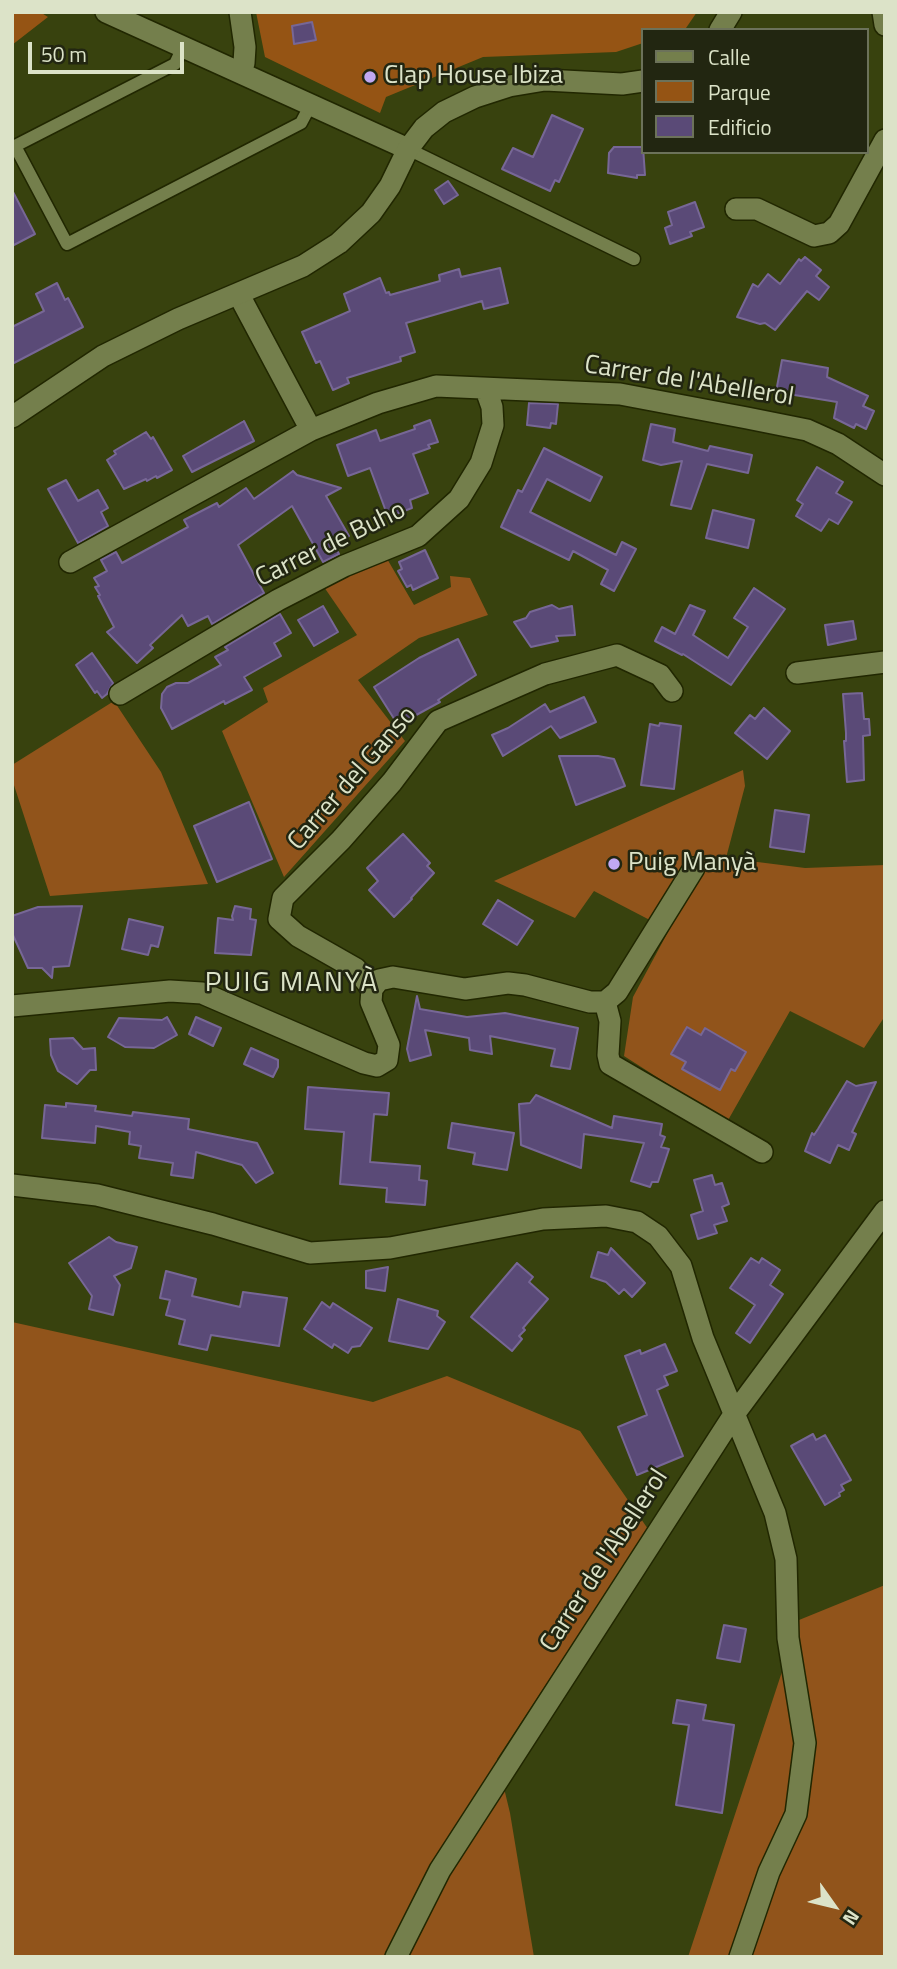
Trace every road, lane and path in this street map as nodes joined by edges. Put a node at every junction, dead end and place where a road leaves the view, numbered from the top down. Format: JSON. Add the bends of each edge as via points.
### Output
{"nodes":[{"id":1,"x":106,"y":12,"type":"edge"},
{"id":2,"x":240,"y":12,"type":"edge"},
{"id":3,"x":731,"y":12,"type":"edge"},
{"id":4,"x":883,"y":12,"type":"edge"},
{"id":5,"x":885,"y":25,"type":"edge"},
{"id":6,"x":721,"y":28,"type":"edge"},
{"id":7,"x":183,"y":47,"type":"junction"},
{"id":8,"x":240,"y":71,"type":"junction"},
{"id":9,"x":642,"y":81,"type":"edge"},
{"id":10,"x":311,"y":104,"type":"junction"},
{"id":11,"x":885,"y":140,"type":"edge"},
{"id":12,"x":408,"y":149,"type":"junction"},
{"id":13,"x":736,"y":209,"type":"dead end"},
{"id":14,"x":634,"y":259,"type":"dead end"},
{"id":15,"x":239,"y":295,"type":"junction"},
{"id":16,"x":486,"y":390,"type":"junction"},
{"id":17,"x":12,"y":417,"type":"edge"},
{"id":18,"x":311,"y":430,"type":"junction"},
{"id":19,"x":885,"y":475,"type":"edge"},
{"id":20,"x":70,"y":562,"type":"dead end"},
{"id":21,"x":885,"y":662,"type":"edge"},
{"id":22,"x":797,"y":673,"type":"dead end"},
{"id":23,"x":672,"y":691,"type":"dead end"},
{"id":24,"x":120,"y":694,"type":"dead end"},
{"id":25,"x":694,"y":868,"type":"dead end"},
{"id":26,"x":372,"y":989,"type":"junction"},
{"id":27,"x":605,"y":1002,"type":"junction"},
{"id":28,"x":12,"y":1006,"type":"edge"},
{"id":29,"x":762,"y":1152,"type":"dead end"},
{"id":30,"x":12,"y":1185,"type":"edge"},
{"id":31,"x":885,"y":1211,"type":"edge"},
{"id":32,"x":735,"y":1413,"type":"junction"},
{"id":33,"x":397,"y":1957,"type":"edge"},
{"id":34,"x":740,"y":1957,"type":"edge"}],
"edges":[{"from":1,"to":7,"type":"street"},
{"from":2,"to":8,"type":"street","via":[[245,47]]},
{"from":3,"to":6,"type":"street"},
{"from":4,"to":5,"type":"street"},
{"from":7,"to":8,"type":"street"},
{"from":7,"to":10,"type":"lane","via":[[175,64],[15,146],[67,244],[301,123]]},
{"from":8,"to":10,"type":"street"},
{"from":9,"to":12,"type":"street","via":[[545,80],[509,86],[444,112]]},
{"from":10,"to":12,"type":"street"},
{"from":11,"to":13,"type":"street","via":[[839,224],[829,233],[814,236],[757,209]]},
{"from":12,"to":14,"type":"lane"},
{"from":12,"to":15,"type":"street","via":[[371,214],[339,243],[303,266]]},
{"from":15,"to":17,"type":"street","via":[[103,356]]},
{"from":15,"to":18,"type":"street"},
{"from":16,"to":18,"type":"street","name":"Carrer de l'Abellerol","via":[[436,386]]},
{"from":16,"to":19,"type":"street","name":"Carrer de l'Abellerol","via":[[620,394],[807,430]]},
{"from":16,"to":24,"type":"street","name":"Carrer de Buho","via":[[493,425],[481,463],[459,499],[418,536],[278,600]]},
{"from":18,"to":20,"type":"street","name":"Carrer de l'Abellerol"},
{"from":21,"to":22,"type":"street"},
{"from":23,"to":26,"type":"street","name":"Carrer del Ganso","via":[[660,675],[617,655],[545,674],[438,721],[392,782],[283,898],[279,919],[298,936],[356,969]]},
{"from":25,"to":27,"type":"street","via":[[617,992]]},
{"from":26,"to":27,"type":"street","via":[[379,980],[393,977],[465,989],[516,984]]},
{"from":26,"to":28,"type":"street","via":[[371,1002],[389,1045],[387,1060],[377,1066],[202,993],[170,991]]},
{"from":27,"to":29,"type":"street","via":[[610,1063]]},
{"from":30,"to":32,"type":"street","via":[[97,1195],[310,1253],[390,1248],[543,1219],[606,1216],[637,1222],[658,1236],[681,1266],[703,1338]]},
{"from":31,"to":32,"type":"street","name":"Carrer de l'Abellerol"},
{"from":32,"to":33,"type":"street","name":"Carrer de l'Abellerol","via":[[440,1870]]},
{"from":32,"to":34,"type":"street","via":[[775,1513],[786,1559],[788,1638],[805,1743],[796,1814],[769,1872]]}]}
